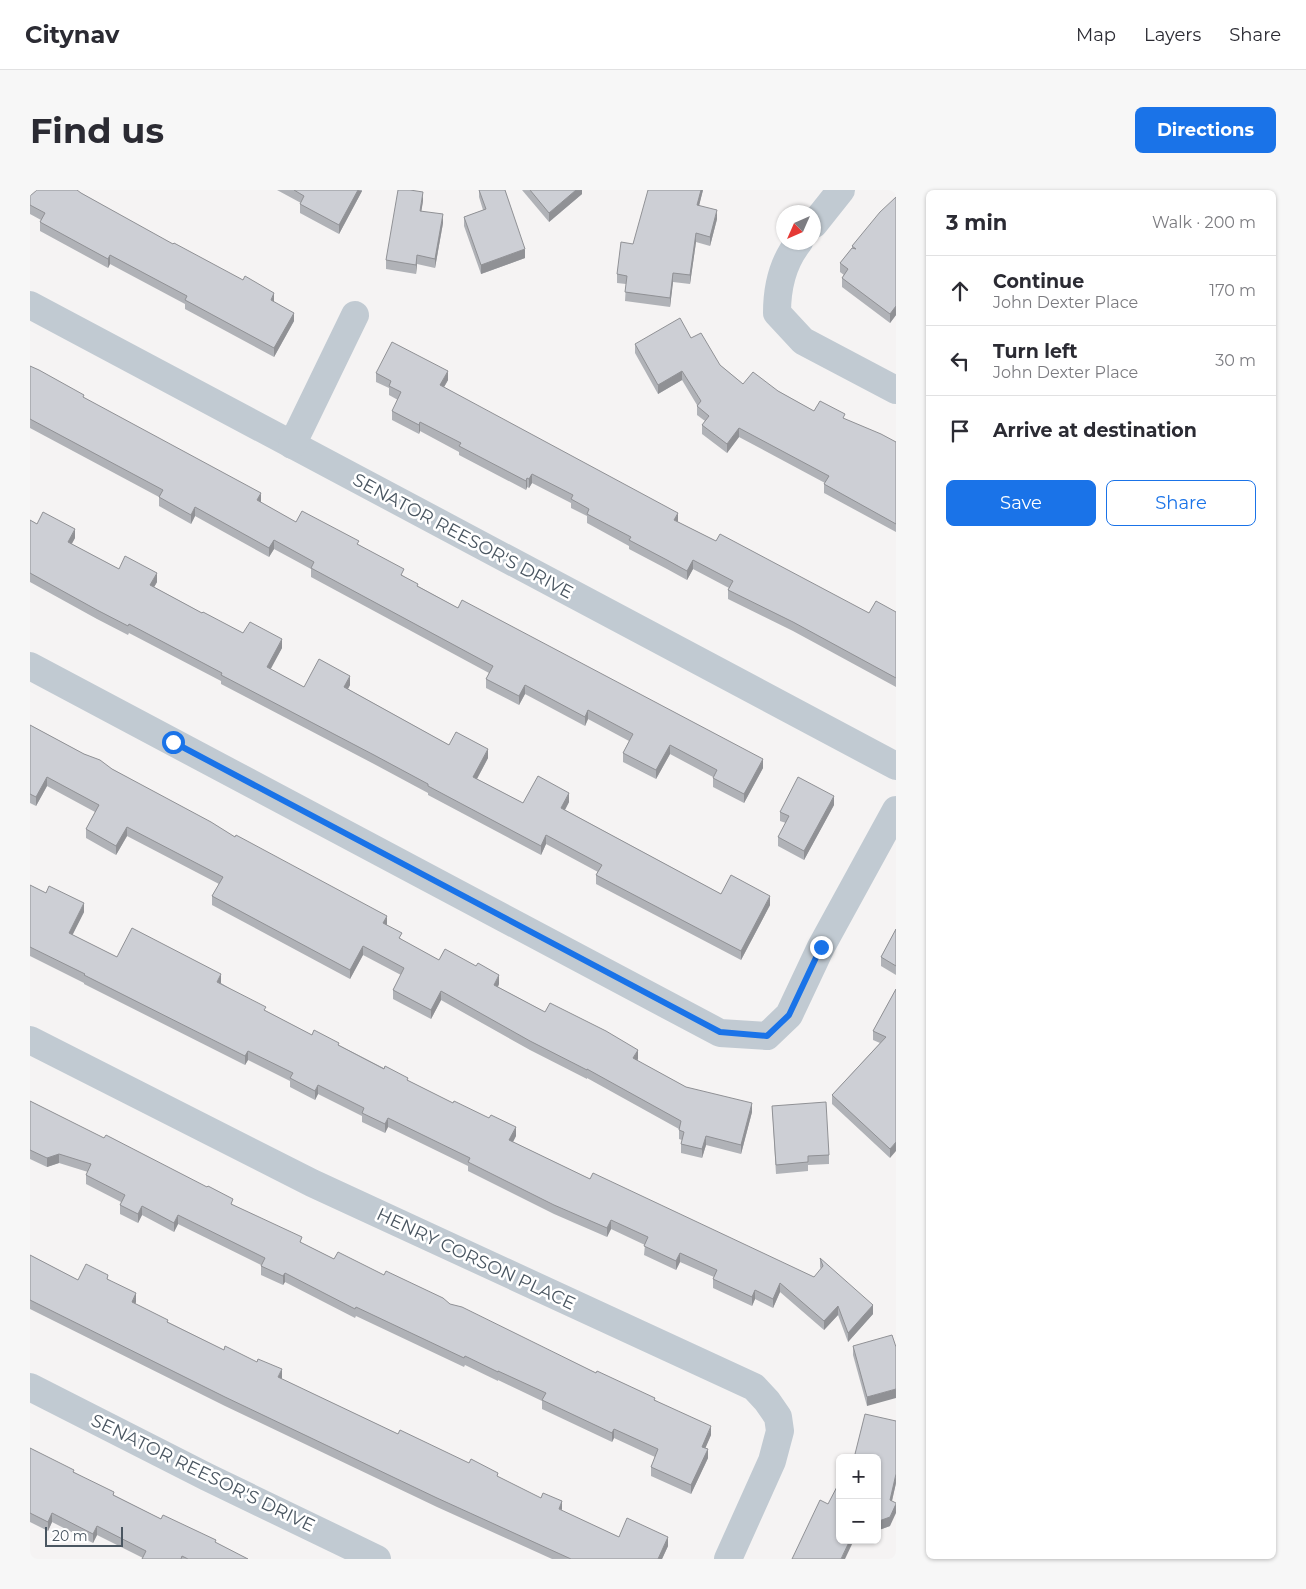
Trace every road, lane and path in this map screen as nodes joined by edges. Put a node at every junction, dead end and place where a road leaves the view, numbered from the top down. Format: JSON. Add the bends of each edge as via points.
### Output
{"nodes":[{"id":1,"x":841,"y":190,"type":"edge"},
{"id":2,"x":821,"y":215,"type":"edge"},
{"id":3,"x":794,"y":250,"type":"edge"},
{"id":4,"x":30,"y":305,"type":"edge"},
{"id":5,"x":355,"y":315,"type":"dead end"},
{"id":6,"x":896,"y":390,"type":"edge"},
{"id":7,"x":292,"y":445,"type":"junction"},
{"id":8,"x":30,"y":666,"type":"edge"},
{"id":9,"x":896,"y":766,"type":"edge"},
{"id":10,"x":896,"y":810,"type":"edge"},
{"id":11,"x":30,"y":1040,"type":"edge"},
{"id":12,"x":30,"y":1387,"type":"edge"},
{"id":13,"x":377,"y":1559,"type":"edge"},
{"id":14,"x":728,"y":1559,"type":"edge"}],
"edges":[{"from":1,"to":2,"type":"street"},
{"from":3,"to":6,"type":"street","via":[[783,269],[777,313],[804,341]]},
{"from":4,"to":7,"type":"street","name":"SENATOR REESOR'S DRIVE"},
{"from":5,"to":7,"type":"street"},
{"from":7,"to":9,"type":"street","name":"SENATOR REESOR'S DRIVE"},
{"from":8,"to":10,"type":"street","via":[[720,1032],[767,1036],[789,1015],[821,947]]},
{"from":11,"to":14,"type":"street","name":"HENRY CORSON PLACE","via":[[312,1183],[754,1387],[768,1400],[778,1417],[780,1431],[772,1461]]},
{"from":12,"to":13,"type":"street","name":"SENATOR REESOR'S DRIVE"}]}
